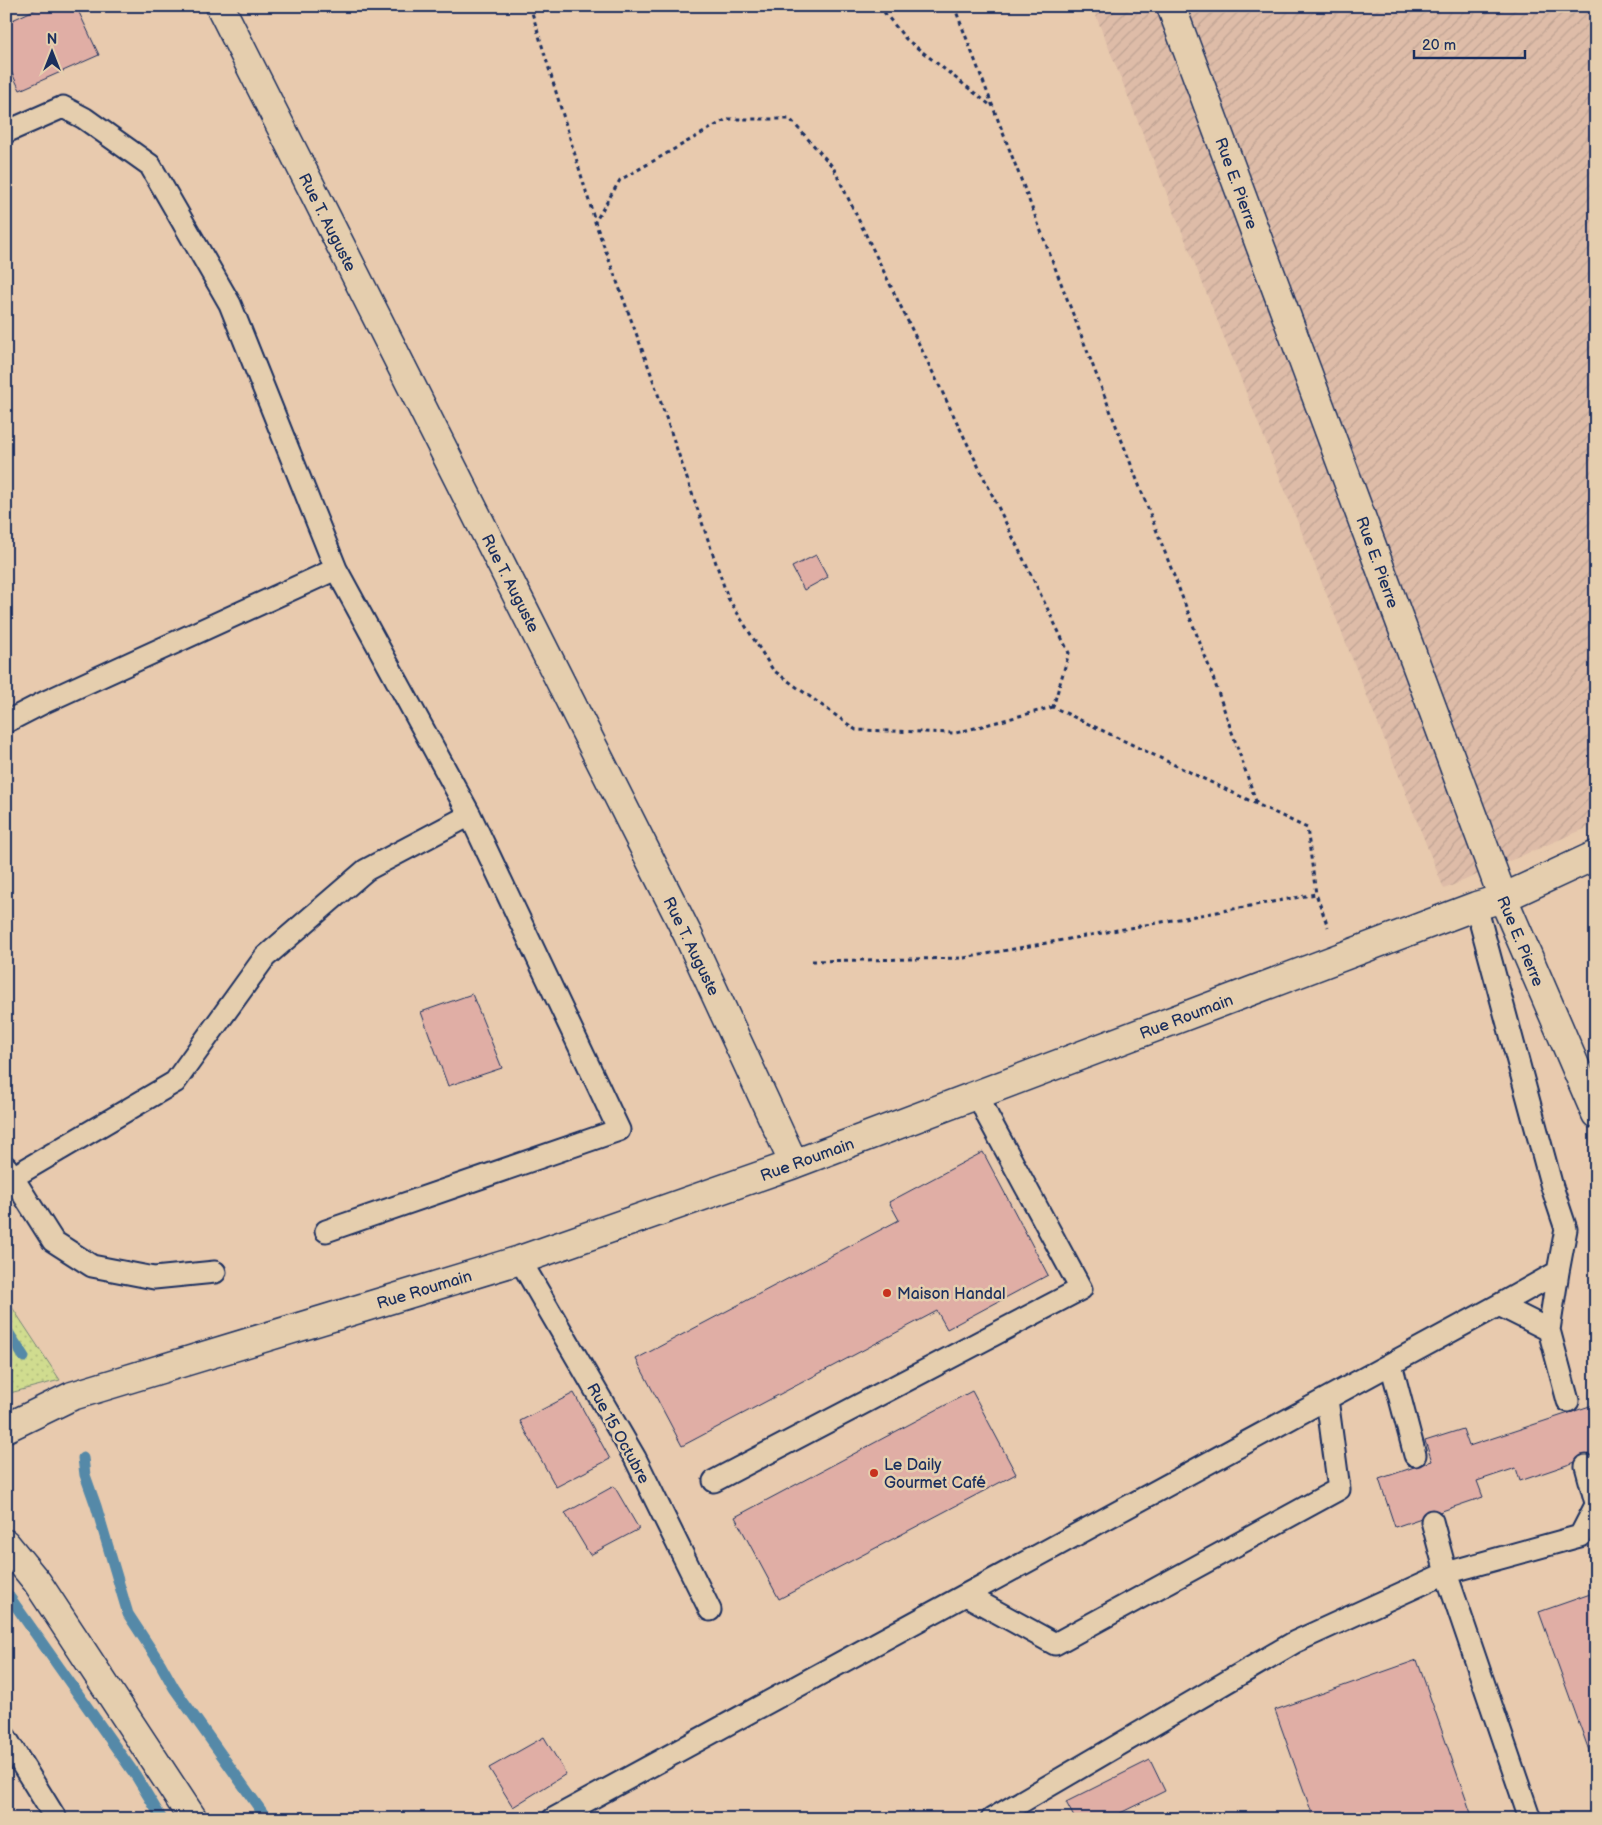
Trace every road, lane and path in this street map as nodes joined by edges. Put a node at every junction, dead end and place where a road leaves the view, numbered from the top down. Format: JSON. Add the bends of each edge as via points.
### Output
{"nodes":[{"id":1,"x":220,"y":6,"type":"edge"},
{"id":2,"x":530,"y":6,"type":"edge"},
{"id":3,"x":879,"y":6,"type":"edge"},
{"id":4,"x":954,"y":6,"type":"edge"},
{"id":5,"x":1171,"y":6,"type":"edge"},
{"id":6,"x":992,"y":106,"type":"junction"},
{"id":7,"x":6,"y":132,"type":"edge"},
{"id":8,"x":595,"y":222,"type":"junction"},
{"id":9,"x":336,"y":569,"type":"junction"},
{"id":10,"x":1053,"y":707,"type":"junction"},
{"id":11,"x":6,"y":722,"type":"edge"},
{"id":12,"x":1256,"y":804,"type":"junction"},
{"id":13,"x":470,"y":815,"type":"junction"},
{"id":14,"x":1596,"y":855,"type":"edge"},
{"id":15,"x":1316,"y":894,"type":"junction"},
{"id":16,"x":1503,"y":898,"type":"junction"},
{"id":17,"x":1476,"y":906,"type":"junction"},
{"id":18,"x":1340,"y":958,"type":"junction"},
{"id":19,"x":812,"y":961,"type":"dead end"},
{"id":20,"x":978,"y":1094,"type":"junction"},
{"id":21,"x":1596,"y":1114,"type":"edge"},
{"id":22,"x":794,"y":1164,"type":"junction"},
{"id":23,"x":8,"y":1176,"type":"edge"},
{"id":24,"x":326,"y":1231,"type":"dead end"},
{"id":25,"x":520,"y":1260,"type":"junction"},
{"id":26,"x":215,"y":1272,"type":"dead end"},
{"id":27,"x":1558,"y":1272,"type":"junction"},
{"id":28,"x":1499,"y":1305,"type":"junction"},
{"id":29,"x":1549,"y":1330,"type":"junction"},
{"id":30,"x":1391,"y":1364,"type":"junction"},
{"id":31,"x":1327,"y":1398,"type":"junction"},
{"id":32,"x":1568,"y":1401,"type":"dead end"},
{"id":33,"x":6,"y":1428,"type":"edge"},
{"id":34,"x":1415,"y":1455,"type":"dead end"},
{"id":35,"x":1586,"y":1466,"type":"dead end"},
{"id":36,"x":714,"y":1481,"type":"dead end"},
{"id":37,"x":1596,"y":1504,"type":"edge"},
{"id":38,"x":1432,"y":1520,"type":"dead end"},
{"id":39,"x":6,"y":1544,"type":"edge"},
{"id":40,"x":1446,"y":1573,"type":"junction"},
{"id":41,"x":966,"y":1595,"type":"junction"},
{"id":42,"x":710,"y":1610,"type":"dead end"},
{"id":43,"x":6,"y":1738,"type":"edge"},
{"id":44,"x":56,"y":1819,"type":"edge"},
{"id":45,"x":193,"y":1819,"type":"edge"},
{"id":46,"x":553,"y":1819,"type":"edge"},
{"id":47,"x":992,"y":1819,"type":"edge"},
{"id":48,"x":1530,"y":1819,"type":"edge"}],
"edges":[{"from":1,"to":22,"type":"street","name":"Rue T. Auguste","via":[[688,935]]},
{"from":2,"to":8,"type":"path"},
{"from":3,"to":6,"type":"path","via":[[906,39]]},
{"from":4,"to":6,"type":"path"},
{"from":5,"to":16,"type":"street","name":"Rue E. Pierre"},
{"from":6,"to":12,"type":"path","via":[[1210,669]]},
{"from":7,"to":9,"type":"lane","via":[[63,107],[150,165],[230,304]]},
{"from":8,"to":10,"type":"path","via":[[728,598],[773,670],[856,730],[956,733]]},
{"from":8,"to":10,"type":"path","via":[[620,180],[727,119],[790,119],[833,167],[1069,653]]},
{"from":9,"to":11,"type":"lane"},
{"from":9,"to":13,"type":"lane"},
{"from":10,"to":12,"type":"path"},
{"from":12,"to":15,"type":"path","via":[[1307,828]]},
{"from":13,"to":23,"type":"lane","via":[[366,870],[265,957],[175,1082]]},
{"from":13,"to":24,"type":"lane","via":[[619,1130]]},
{"from":14,"to":16,"type":"street","name":"Rue Roumain"},
{"from":15,"to":18,"type":"path"},
{"from":15,"to":19,"type":"path","via":[[964,958]]},
{"from":16,"to":17,"type":"street","name":"Rue Roumain"},
{"from":16,"to":21,"type":"street","name":"Rue E. Pierre"},
{"from":17,"to":18,"type":"street","name":"Rue Roumain"},
{"from":17,"to":27,"type":"lane","via":[[1566,1229]]},
{"from":18,"to":20,"type":"street","name":"Rue Roumain"},
{"from":20,"to":22,"type":"street","name":"Rue Roumain"},
{"from":20,"to":36,"type":"lane","via":[[1081,1289]]},
{"from":22,"to":25,"type":"street","name":"Rue Roumain"},
{"from":23,"to":26,"type":"lane","via":[[53,1241],[92,1266],[154,1278]]},
{"from":25,"to":33,"type":"street","name":"Rue Roumain","via":[[72,1396]]},
{"from":25,"to":42,"type":"lane","name":"Rue 15 Octubre","via":[[635,1458]]},
{"from":27,"to":28,"type":"lane"},
{"from":27,"to":29,"type":"lane"},
{"from":28,"to":29,"type":"lane"},
{"from":28,"to":30,"type":"lane"},
{"from":29,"to":32,"type":"lane"},
{"from":30,"to":31,"type":"lane"},
{"from":30,"to":34,"type":"lane"},
{"from":31,"to":41,"type":"lane"},
{"from":31,"to":41,"type":"lane","via":[[1339,1489],[1056,1644]]},
{"from":35,"to":37,"type":"lane"},
{"from":37,"to":40,"type":"lane","via":[[1580,1536]]},
{"from":38,"to":40,"type":"lane"},
{"from":39,"to":45,"type":"street","via":[[37,1582]]},
{"from":40,"to":47,"type":"lane","via":[[1295,1642]]},
{"from":40,"to":48,"type":"lane"},
{"from":41,"to":46,"type":"lane"},
{"from":43,"to":44,"type":"lane"}]}
